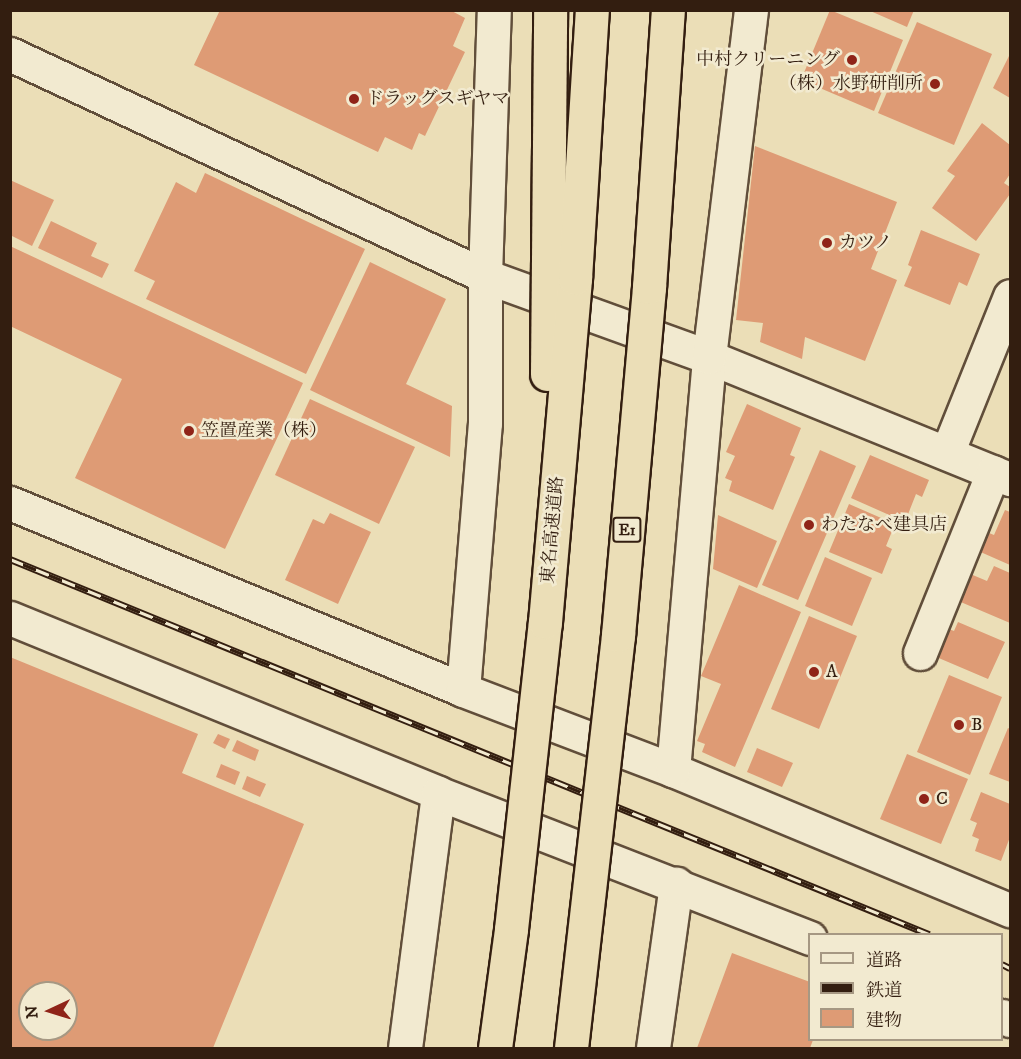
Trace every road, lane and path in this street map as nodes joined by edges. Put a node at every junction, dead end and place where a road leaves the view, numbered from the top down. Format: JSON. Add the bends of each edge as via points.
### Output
{"nodes":[{"id":1,"x":494,"y":10,"type":"edge"},
{"id":2,"x":550,"y":10,"type":"edge"},
{"id":3,"x":592,"y":10,"type":"edge"},
{"id":4,"x":668,"y":10,"type":"edge"},
{"id":5,"x":751,"y":10,"type":"edge"},
{"id":6,"x":10,"y":54,"type":"edge"},
{"id":7,"x":485,"y":276,"type":"junction"},
{"id":8,"x":1011,"y":296,"type":"edge"},
{"id":9,"x":709,"y":357,"type":"junction"},
{"id":10,"x":947,"y":453,"type":"junction"},
{"id":11,"x":1002,"y":475,"type":"edge"},
{"id":12,"x":10,"y":502,"type":"edge"},
{"id":13,"x":10,"y":618,"type":"edge"},
{"id":14,"x":545,"y":622,"type":"junction"},
{"id":15,"x":920,"y":653,"type":"dead end"},
{"id":16,"x":463,"y":690,"type":"junction"},
{"id":17,"x":673,"y":770,"type":"junction"},
{"id":18,"x":438,"y":793,"type":"junction"},
{"id":19,"x":676,"y":884,"type":"junction"},
{"id":20,"x":1011,"y":910,"type":"edge"},
{"id":21,"x":808,"y":937,"type":"edge"},
{"id":22,"x":405,"y":1048,"type":"edge"},
{"id":23,"x":495,"y":1048,"type":"edge"},
{"id":24,"x":571,"y":1048,"type":"edge"},
{"id":25,"x":653,"y":1048,"type":"edge"}],
"edges":[{"from":1,"to":7,"type":"street"},
{"from":2,"to":14,"type":"highway","bridge":true},
{"from":3,"to":14,"type":"highway","name":"東名高速道路","bridge":true,"via":[[575,278]]},
{"from":4,"to":24,"type":"highway","number":"E1","bridge":true,"via":[[649,287],[618,635]]},
{"from":5,"to":9,"type":"street"},
{"from":6,"to":7,"type":"street"},
{"from":7,"to":9,"type":"street"},
{"from":7,"to":16,"type":"street","via":[[484,423]]},
{"from":8,"to":10,"type":"street"},
{"from":9,"to":10,"type":"street"},
{"from":9,"to":17,"type":"street"},
{"from":10,"to":11,"type":"street"},
{"from":11,"to":15,"type":"street"},
{"from":12,"to":16,"type":"street"},
{"from":13,"to":18,"type":"street"},
{"from":14,"to":23,"type":"highway","name":"東名高速道路","bridge":true,"via":[[512,929]]},
{"from":16,"to":17,"type":"street"},
{"from":17,"to":20,"type":"street"},
{"from":18,"to":19,"type":"street"},
{"from":18,"to":22,"type":"street"},
{"from":19,"to":21,"type":"street"},
{"from":19,"to":25,"type":"street"}]}
